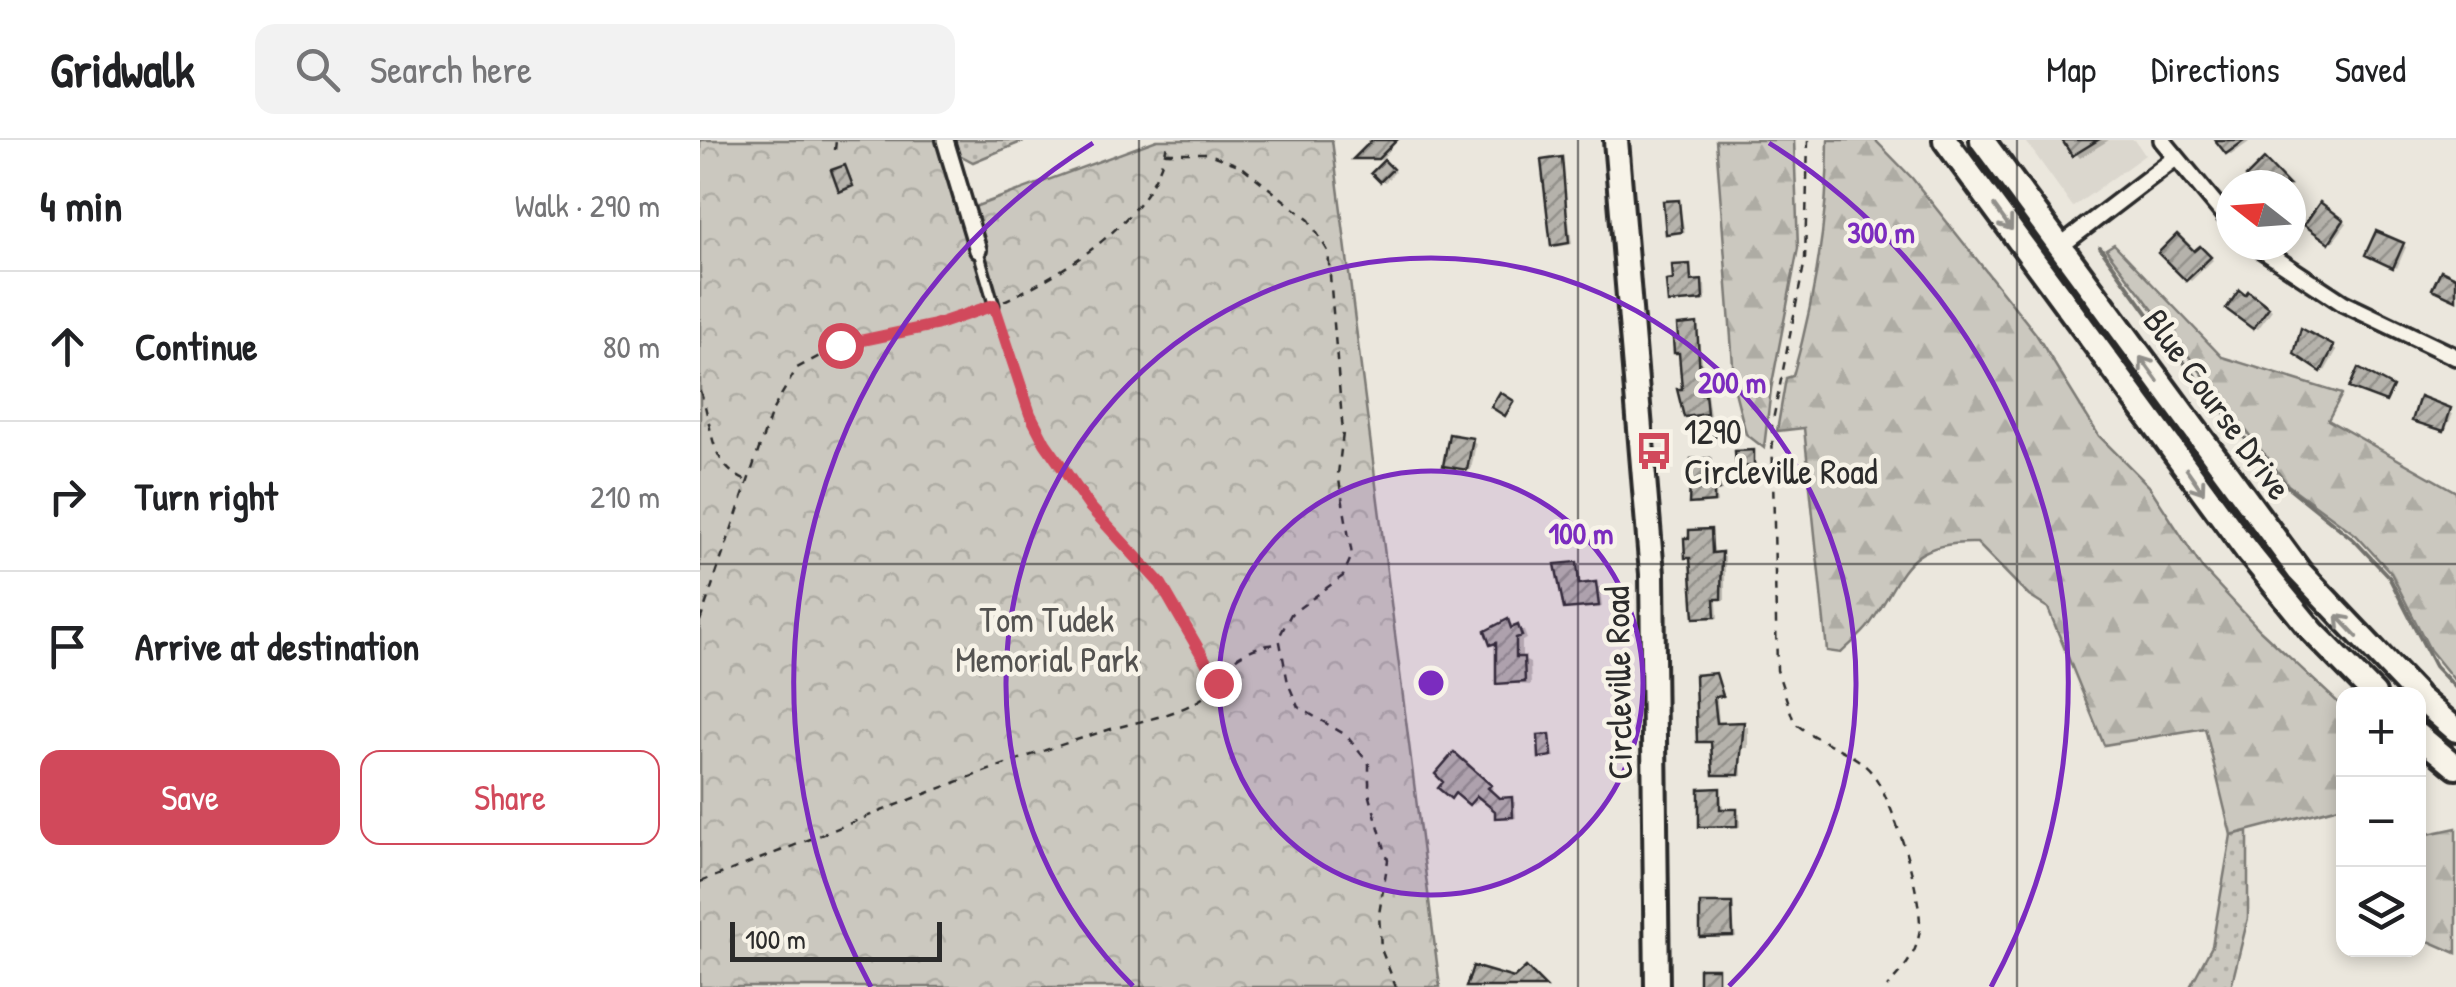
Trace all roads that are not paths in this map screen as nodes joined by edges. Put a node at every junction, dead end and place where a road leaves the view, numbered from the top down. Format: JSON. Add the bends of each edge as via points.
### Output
{"nodes":[{"id":1,"x":945,"y":140,"type":"edge"},
{"id":2,"x":1616,"y":140,"type":"edge"},
{"id":3,"x":1945,"y":140,"type":"edge"},
{"id":4,"x":1982,"y":140,"type":"edge"},
{"id":5,"x":2162,"y":140,"type":"edge"},
{"id":6,"x":2174,"y":159,"type":"junction"},
{"id":7,"x":2216,"y":206,"type":"edge"},
{"id":8,"x":2059,"y":247,"type":"junction"},
{"id":9,"x":978,"y":250,"type":"joint"},
{"id":10,"x":2279,"y":260,"type":"edge"},
{"id":11,"x":994,"y":305,"type":"road end"},
{"id":12,"x":2456,"y":358,"type":"edge"},
{"id":13,"x":2367,"y":687,"type":"edge"},
{"id":14,"x":2408,"y":687,"type":"edge"},
{"id":15,"x":2426,"y":704,"type":"edge"},
{"id":16,"x":2456,"y":730,"type":"edge"},
{"id":17,"x":2426,"y":742,"type":"edge"},
{"id":18,"x":2456,"y":767,"type":"edge"},
{"id":19,"x":1657,"y":987,"type":"edge"}],
"edges":[{"from":1,"to":9,"type":"street"},
{"from":2,"to":19,"type":"main road","name":"Circleville Road","via":[[1652,574]]},
{"from":3,"to":13,"type":"main road","name":"Blue Course Drive","one_way":true,"via":[[2247,551]]},
{"from":4,"to":8,"type":"main road","name":"Blue Course Drive"},
{"from":5,"to":6,"type":"street"},
{"from":6,"to":7,"type":"street"},
{"from":6,"to":8,"type":"street"},
{"from":14,"to":8,"type":"main road","name":"Blue Course Drive","one_way":true,"via":[[2298,570]]},
{"from":9,"to":11,"type":"lane"},
{"from":10,"to":12,"type":"street","via":[[2344,303]]},
{"from":15,"to":16,"type":"main road","name":"Blue Course Drive"},
{"from":17,"to":18,"type":"main road"}]}
